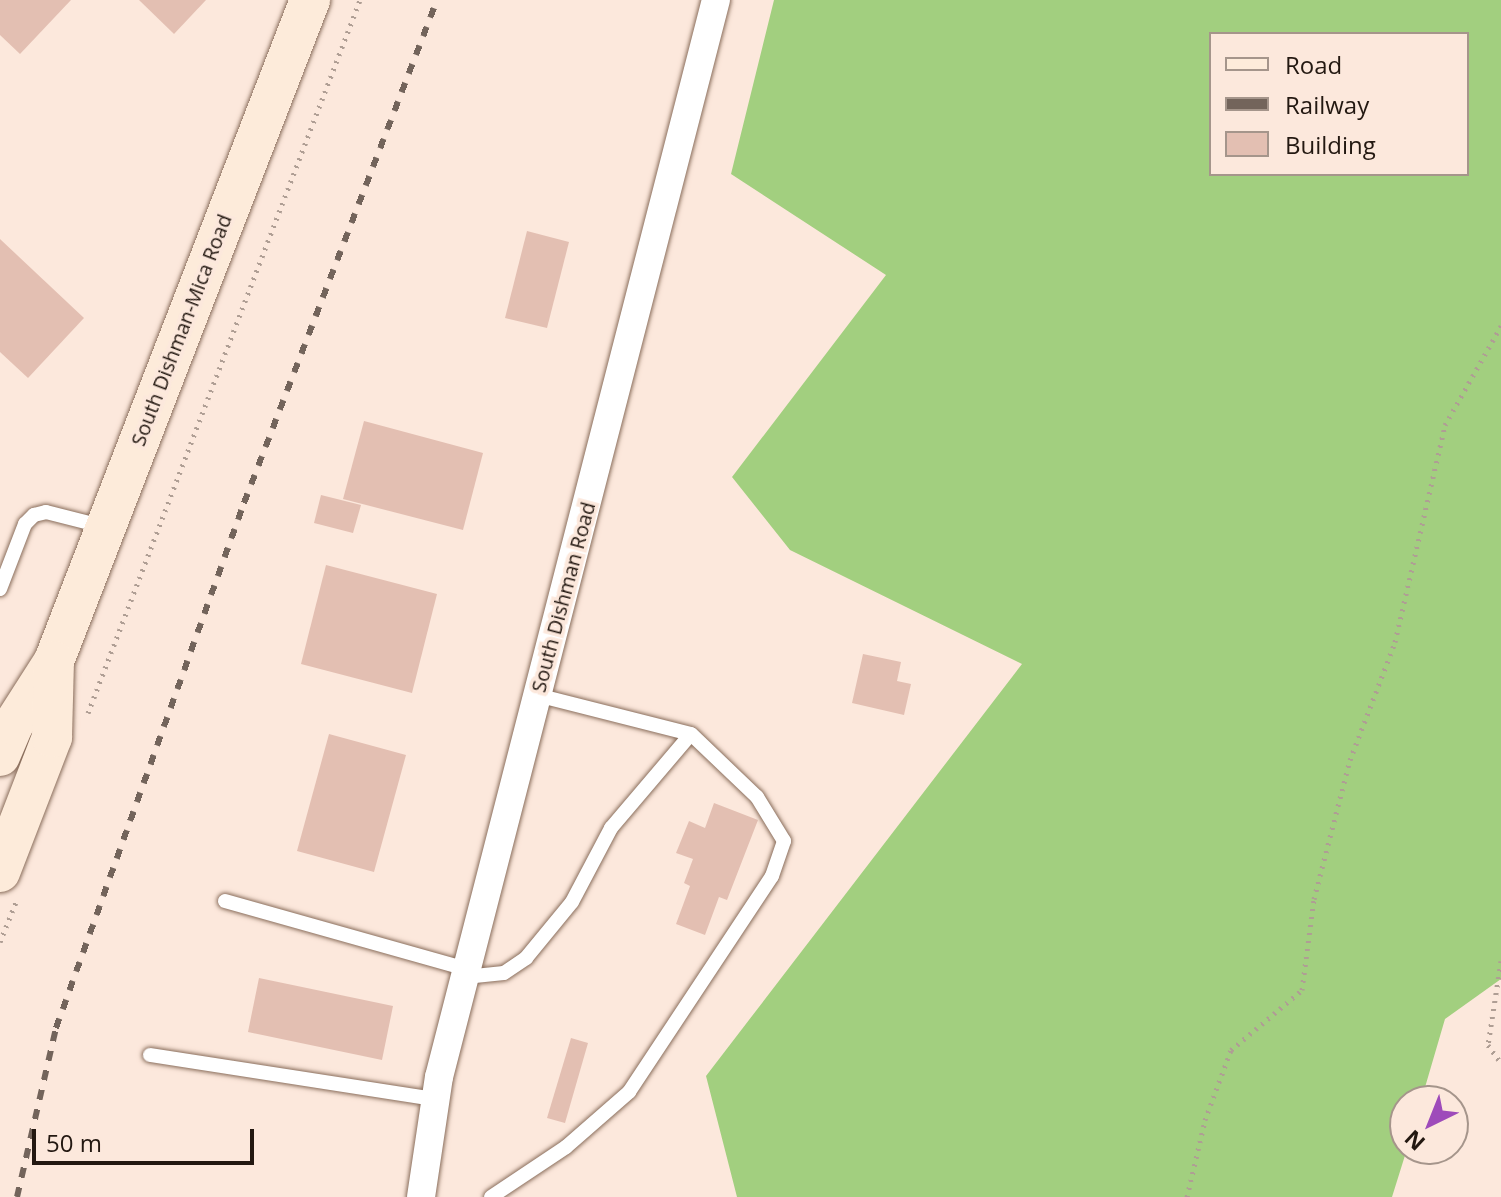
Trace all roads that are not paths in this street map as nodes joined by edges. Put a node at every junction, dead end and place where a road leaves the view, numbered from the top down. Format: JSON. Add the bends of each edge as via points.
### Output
{"nodes":[{"id":1,"x":310,"y":0,"type":"edge"},
{"id":2,"x":716,"y":0,"type":"edge"},
{"id":3,"x":106,"y":527,"type":"junction"},
{"id":4,"x":0,"y":589,"type":"edge"},
{"id":5,"x":54,"y":661,"type":"junction"},
{"id":6,"x":537,"y":695,"type":"junction"},
{"id":7,"x":4,"y":734,"type":"edge"},
{"id":8,"x":691,"y":734,"type":"junction"},
{"id":9,"x":10,"y":882,"type":"edge"},
{"id":10,"x":225,"y":901,"type":"dead end"},
{"id":11,"x":466,"y":973,"type":"junction"},
{"id":12,"x":150,"y":1055,"type":"dead end"},
{"id":13,"x":434,"y":1099,"type":"junction"},
{"id":14,"x":421,"y":1197,"type":"edge"},
{"id":15,"x":491,"y":1197,"type":"edge"}],
"edges":[{"from":1,"to":3,"type":"main road","name":"South Dishman-Mica Road"},
{"from":2,"to":6,"type":"street","name":"South Dishman Road"},
{"from":3,"to":4,"type":"lane","via":[[46,512],[34,515],[25,524]]},
{"from":3,"to":5,"type":"main road","name":"South Dishman-Mica Road"},
{"from":5,"to":7,"type":"main road","name":"South Dishman-Mica Road"},
{"from":5,"to":9,"type":"main road","name":"South Dishman-Mica Road","via":[[52,737]]},
{"from":6,"to":8,"type":"lane"},
{"from":6,"to":11,"type":"street","name":"South Dishman Road"},
{"from":8,"to":11,"type":"lane","via":[[611,828],[572,902],[526,958],[504,973]]},
{"from":8,"to":15,"type":"lane","via":[[757,797],[784,841],[772,876],[629,1092],[566,1147]]},
{"from":10,"to":11,"type":"lane"},
{"from":11,"to":13,"type":"street","name":"South Dishman Road"},
{"from":12,"to":13,"type":"lane"},
{"from":13,"to":14,"type":"street","name":"South Dishman Road"}]}
